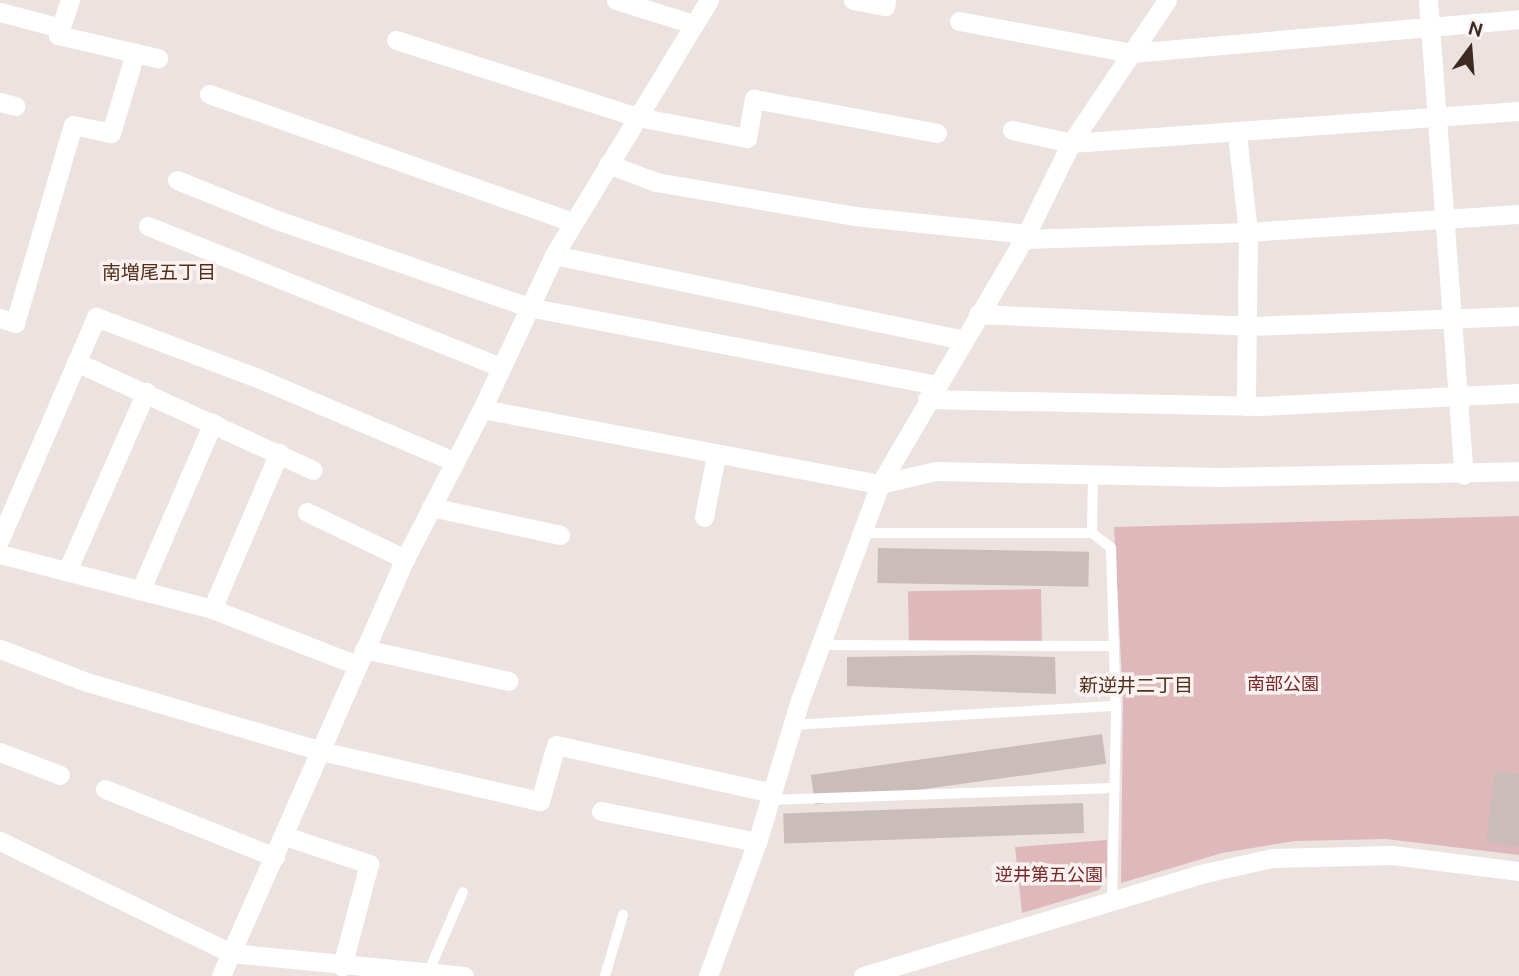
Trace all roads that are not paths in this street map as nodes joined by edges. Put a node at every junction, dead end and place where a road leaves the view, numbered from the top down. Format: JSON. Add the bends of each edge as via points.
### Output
{"nodes":[{"id":1,"x":70,"y":0,"type":"edge"},
{"id":2,"x":616,"y":0,"type":"edge"},
{"id":3,"x":709,"y":0,"type":"edge"},
{"id":4,"x":853,"y":0,"type":"edge"},
{"id":5,"x":886,"y":0,"type":"edge"},
{"id":6,"x":1167,"y":0,"type":"edge"},
{"id":7,"x":1428,"y":0,"type":"edge"},
{"id":8,"x":0,"y":12,"type":"edge"},
{"id":9,"x":1519,"y":19,"type":"edge"},
{"id":10,"x":959,"y":21,"type":"dead end"},
{"id":11,"x":693,"y":24,"type":"junction"},
{"id":12,"x":61,"y":28,"type":"junction"},
{"id":13,"x":1430,"y":28,"type":"junction"},
{"id":14,"x":396,"y":40,"type":"dead end"},
{"id":15,"x":135,"y":53,"type":"junction"},
{"id":16,"x":1131,"y":53,"type":"junction"},
{"id":17,"x":158,"y":58,"type":"dead end"},
{"id":18,"x":209,"y":94,"type":"dead end"},
{"id":19,"x":1519,"y":111,"type":"edge"},
{"id":20,"x":638,"y":117,"type":"junction"},
{"id":21,"x":1440,"y":118,"type":"junction"},
{"id":22,"x":1012,"y":130,"type":"dead end"},
{"id":23,"x":937,"y":133,"type":"dead end"},
{"id":24,"x":1237,"y":134,"type":"junction"},
{"id":25,"x":1071,"y":143,"type":"junction"},
{"id":26,"x":608,"y":164,"type":"junction"},
{"id":27,"x":177,"y":180,"type":"dead end"},
{"id":28,"x":1519,"y":214,"type":"edge"},
{"id":29,"x":1447,"y":218,"type":"junction"},
{"id":30,"x":573,"y":222,"type":"junction"},
{"id":31,"x":148,"y":226,"type":"dead end"},
{"id":32,"x":1248,"y":232,"type":"junction"},
{"id":33,"x":1026,"y":236,"type":"junction"},
{"id":34,"x":554,"y":255,"type":"junction"},
{"id":35,"x":528,"y":307,"type":"junction"},
{"id":36,"x":978,"y":314,"type":"junction"},
{"id":37,"x":1519,"y":316,"type":"edge"},
{"id":38,"x":0,"y":317,"type":"edge"},
{"id":39,"x":1453,"y":321,"type":"junction"},
{"id":40,"x":1249,"y":326,"type":"junction"},
{"id":41,"x":961,"y":339,"type":"junction"},
{"id":42,"x":76,"y":362,"type":"junction"},
{"id":43,"x":500,"y":367,"type":"junction"},
{"id":44,"x":146,"y":392,"type":"junction"},
{"id":45,"x":931,"y":392,"type":"junction"},
{"id":46,"x":1519,"y":393,"type":"edge"},
{"id":47,"x":1459,"y":398,"type":"junction"},
{"id":48,"x":1246,"y":406,"type":"junction"},
{"id":49,"x":482,"y":410,"type":"junction"},
{"id":50,"x":213,"y":423,"type":"junction"},
{"id":51,"x":279,"y":453,"type":"junction"},
{"id":52,"x":716,"y":455,"type":"junction"},
{"id":53,"x":453,"y":461,"type":"junction"},
{"id":54,"x":313,"y":470,"type":"dead end"},
{"id":55,"x":1519,"y":471,"type":"edge"},
{"id":56,"x":1093,"y":474,"type":"junction"},
{"id":57,"x":1464,"y":475,"type":"junction"},
{"id":58,"x":880,"y":484,"type":"junction"},
{"id":59,"x":430,"y":506,"type":"junction"},
{"id":60,"x":307,"y":512,"type":"dead end"},
{"id":61,"x":704,"y":517,"type":"dead end"},
{"id":62,"x":859,"y":533,"type":"junction"},
{"id":63,"x":1092,"y":533,"type":"junction"},
{"id":64,"x":560,"y":535,"type":"dead end"},
{"id":65,"x":0,"y":539,"type":"edge"},
{"id":66,"x":0,"y":554,"type":"edge"},
{"id":67,"x":405,"y":559,"type":"junction"},
{"id":68,"x":67,"y":571,"type":"junction"},
{"id":69,"x":141,"y":589,"type":"junction"},
{"id":70,"x":212,"y":610,"type":"junction"},
{"id":71,"x":819,"y":645,"type":"junction"},
{"id":72,"x":1114,"y":646,"type":"junction"},
{"id":73,"x":0,"y":649,"type":"edge"},
{"id":74,"x":360,"y":657,"type":"junction"},
{"id":75,"x":508,"y":681,"type":"dead end"},
{"id":76,"x":1116,"y":706,"type":"junction"},
{"id":77,"x":792,"y":725,"type":"junction"},
{"id":78,"x":321,"y":751,"type":"junction"},
{"id":79,"x":0,"y":752,"type":"edge"},
{"id":80,"x":60,"y":775,"type":"dead end"},
{"id":81,"x":1114,"y":788,"type":"junction"},
{"id":82,"x":105,"y":789,"type":"dead end"},
{"id":83,"x":771,"y":797,"type":"junction"},
{"id":84,"x":601,"y":811,"type":"dead end"},
{"id":85,"x":285,"y":836,"type":"junction"},
{"id":86,"x":0,"y":841,"type":"edge"},
{"id":87,"x":757,"y":842,"type":"junction"},
{"id":88,"x":275,"y":857,"type":"junction"},
{"id":89,"x":1519,"y":870,"type":"edge"},
{"id":90,"x":463,"y":892,"type":"dead end"},
{"id":91,"x":1112,"y":902,"type":"junction"},
{"id":92,"x":623,"y":915,"type":"dead end"},
{"id":93,"x":231,"y":953,"type":"junction"},
{"id":94,"x":330,"y":969,"type":"edge"},
{"id":95,"x":887,"y":969,"type":"junction"},
{"id":96,"x":422,"y":974,"type":"edge"},
{"id":97,"x":221,"y":976,"type":"edge"},
{"id":98,"x":464,"y":976,"type":"edge"},
{"id":99,"x":605,"y":976,"type":"edge"},
{"id":100,"x":708,"y":976,"type":"edge"},
{"id":101,"x":863,"y":976,"type":"edge"},
{"id":102,"x":909,"y":976,"type":"edge"}],
"edges":[{"from":1,"to":12,"type":"street"},
{"from":2,"to":11,"type":"street"},
{"from":3,"to":11,"type":"street"},
{"from":4,"to":5,"type":"street","via":[[885,6]]},
{"from":6,"to":16,"type":"street"},
{"from":7,"to":13,"type":"street"},
{"from":8,"to":12,"type":"street"},
{"from":9,"to":13,"type":"street"},
{"from":10,"to":16,"type":"street"},
{"from":11,"to":20,"type":"street"},
{"from":12,"to":15,"type":"street","via":[[58,36]]},
{"from":13,"to":16,"type":"street"},
{"from":13,"to":21,"type":"street"},
{"from":14,"to":20,"type":"street"},
{"from":15,"to":17,"type":"street"},
{"from":15,"to":38,"type":"street","via":[[111,133],[73,125],[15,323]]},
{"from":16,"to":25,"type":"street"},
{"from":18,"to":30,"type":"street"},
{"from":19,"to":21,"type":"street"},
{"from":20,"to":23,"type":"street","via":[[747,138],[754,99]]},
{"from":20,"to":26,"type":"street"},
{"from":21,"to":24,"type":"street"},
{"from":21,"to":29,"type":"street"},
{"from":22,"to":25,"type":"street"},
{"from":24,"to":25,"type":"street"},
{"from":24,"to":32,"type":"street"},
{"from":25,"to":33,"type":"street"},
{"from":26,"to":30,"type":"street"},
{"from":26,"to":33,"type":"street","via":[[656,182],[828,211]]},
{"from":27,"to":35,"type":"street"},
{"from":28,"to":29,"type":"street"},
{"from":29,"to":32,"type":"street"},
{"from":29,"to":39,"type":"street"},
{"from":30,"to":34,"type":"street"},
{"from":31,"to":43,"type":"street"},
{"from":32,"to":33,"type":"street"},
{"from":32,"to":40,"type":"street"},
{"from":33,"to":36,"type":"street"},
{"from":34,"to":35,"type":"street"},
{"from":34,"to":41,"type":"street"},
{"from":35,"to":43,"type":"street"},
{"from":35,"to":45,"type":"street"},
{"from":36,"to":40,"type":"street"},
{"from":36,"to":41,"type":"street"},
{"from":37,"to":39,"type":"street"},
{"from":39,"to":40,"type":"street"},
{"from":39,"to":47,"type":"street"},
{"from":40,"to":48,"type":"street"},
{"from":41,"to":45,"type":"street"},
{"from":42,"to":44,"type":"street"},
{"from":42,"to":53,"type":"street","via":[[96,317],[260,379]]},
{"from":42,"to":65,"type":"street"},
{"from":43,"to":49,"type":"street"},
{"from":44,"to":50,"type":"street"},
{"from":44,"to":68,"type":"street"},
{"from":45,"to":48,"type":"street"},
{"from":45,"to":58,"type":"street"},
{"from":46,"to":47,"type":"street"},
{"from":47,"to":48,"type":"street"},
{"from":47,"to":57,"type":"street"},
{"from":49,"to":52,"type":"street"},
{"from":49,"to":53,"type":"street"},
{"from":50,"to":51,"type":"street"},
{"from":50,"to":69,"type":"street"},
{"from":51,"to":54,"type":"street"},
{"from":51,"to":70,"type":"street"},
{"from":52,"to":58,"type":"street"},
{"from":52,"to":61,"type":"street"},
{"from":53,"to":59,"type":"street"},
{"from":55,"to":57,"type":"street"},
{"from":56,"to":57,"type":"street"},
{"from":56,"to":58,"type":"street","via":[[935,471]]},
{"from":56,"to":63,"type":"lane"},
{"from":58,"to":62,"type":"street"},
{"from":59,"to":64,"type":"street"},
{"from":59,"to":67,"type":"street"},
{"from":60,"to":67,"type":"street"},
{"from":62,"to":63,"type":"lane"},
{"from":62,"to":71,"type":"street"},
{"from":63,"to":72,"type":"lane","via":[[1111,548]]},
{"from":66,"to":68,"type":"street"},
{"from":67,"to":74,"type":"street"},
{"from":68,"to":69,"type":"street"},
{"from":69,"to":70,"type":"street"},
{"from":70,"to":74,"type":"street"},
{"from":71,"to":72,"type":"lane"},
{"from":71,"to":77,"type":"street"},
{"from":72,"to":76,"type":"lane"},
{"from":73,"to":78,"type":"street","via":[[87,682]]},
{"from":74,"to":75,"type":"street"},
{"from":74,"to":78,"type":"street"},
{"from":76,"to":77,"type":"lane"},
{"from":76,"to":81,"type":"lane"},
{"from":77,"to":83,"type":"street"},
{"from":78,"to":83,"type":"street","via":[[540,801],[556,745]]},
{"from":78,"to":85,"type":"street"},
{"from":79,"to":80,"type":"street"},
{"from":81,"to":83,"type":"lane"},
{"from":81,"to":91,"type":"lane"},
{"from":82,"to":88,"type":"street"},
{"from":83,"to":87,"type":"street"},
{"from":84,"to":87,"type":"street"},
{"from":85,"to":88,"type":"street"},
{"from":85,"to":94,"type":"street","via":[[369,864]]},
{"from":86,"to":93,"type":"street"},
{"from":87,"to":100,"type":"street"},
{"from":88,"to":93,"type":"street"},
{"from":89,"to":91,"type":"street","via":[[1392,855],[1302,854],[1205,873]]},
{"from":90,"to":96,"type":"lane"},
{"from":91,"to":95,"type":"street"},
{"from":92,"to":99,"type":"lane"},
{"from":93,"to":94,"type":"street"},
{"from":93,"to":97,"type":"street"},
{"from":94,"to":96,"type":"street"},
{"from":95,"to":101,"type":"street"},
{"from":95,"to":102,"type":"street"},
{"from":96,"to":98,"type":"street"}]}
